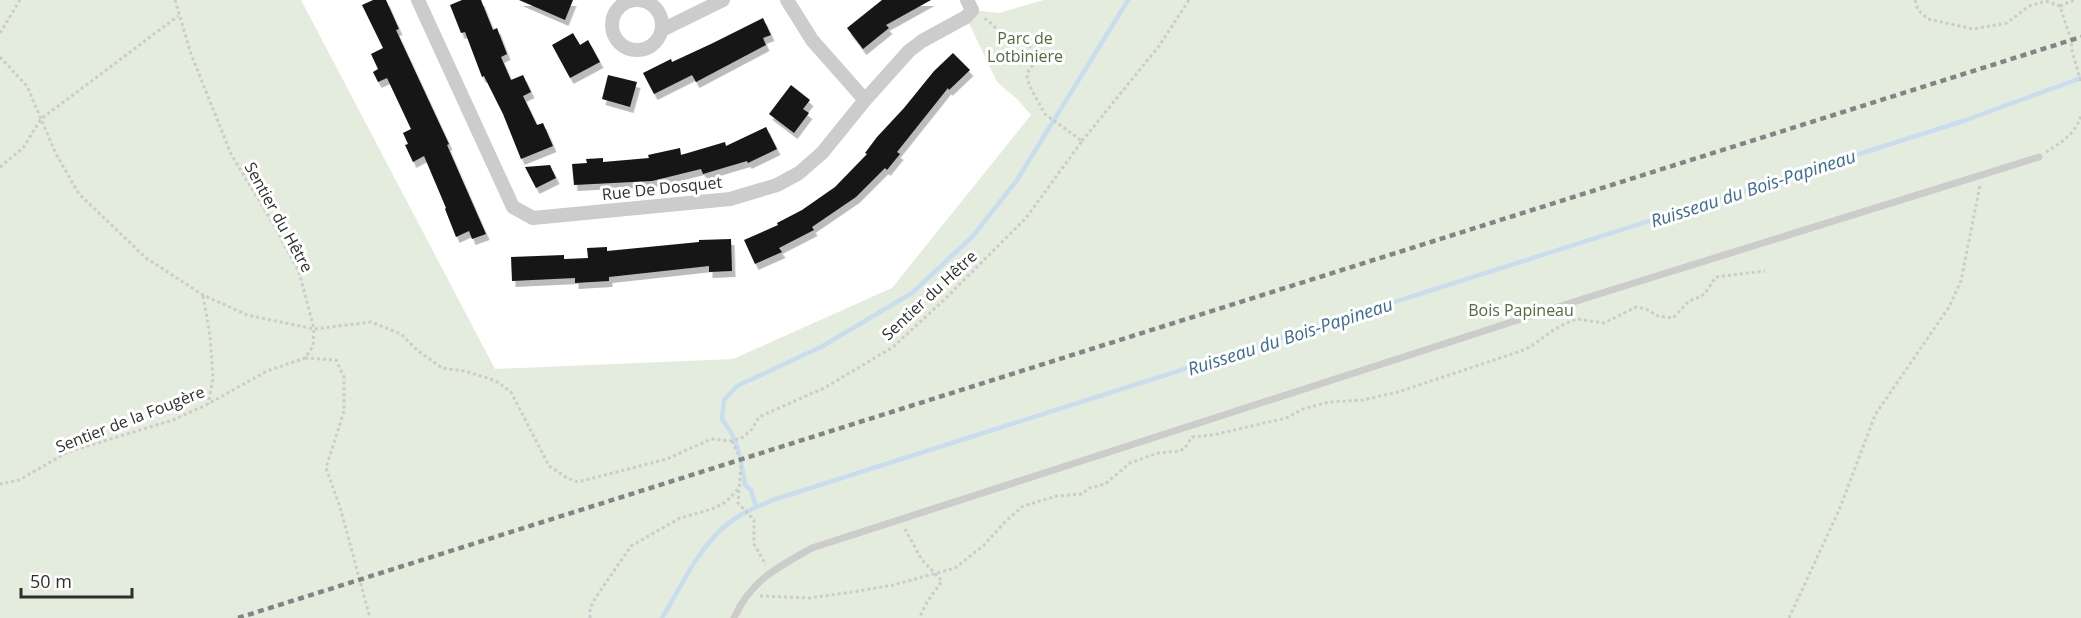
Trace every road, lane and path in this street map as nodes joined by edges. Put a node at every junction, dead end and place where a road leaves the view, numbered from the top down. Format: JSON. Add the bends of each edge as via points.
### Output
{"nodes":[{"id":1,"x":20,"y":0,"type":"edge"},
{"id":2,"x":175,"y":0,"type":"edge"},
{"id":3,"x":418,"y":0,"type":"edge"},
{"id":4,"x":723,"y":0,"type":"edge"},
{"id":5,"x":787,"y":0,"type":"edge"},
{"id":6,"x":1189,"y":0,"type":"edge"},
{"id":7,"x":1916,"y":0,"type":"edge"},
{"id":8,"x":2074,"y":0,"type":"edge"},
{"id":9,"x":970,"y":5,"type":"edge"},
{"id":10,"x":2060,"y":6,"type":"junction"},
{"id":11,"x":179,"y":16,"type":"junction"},
{"id":12,"x":662,"y":30,"type":"dead end"},
{"id":13,"x":0,"y":33,"type":"edge"},
{"id":14,"x":0,"y":57,"type":"edge"},
{"id":15,"x":2081,"y":82,"type":"edge"},
{"id":16,"x":865,"y":100,"type":"junction"},
{"id":17,"x":2081,"y":116,"type":"edge"},
{"id":18,"x":41,"y":119,"type":"junction"},
{"id":19,"x":1082,"y":141,"type":"junction"},
{"id":20,"x":2039,"y":157,"type":"joint"},
{"id":21,"x":0,"y":167,"type":"edge"},
{"id":22,"x":1982,"y":174,"type":"junction"},
{"id":23,"x":1765,"y":272,"type":"dead end"},
{"id":24,"x":203,"y":295,"type":"junction"},
{"id":25,"x":314,"y":328,"type":"junction"},
{"id":26,"x":305,"y":358,"type":"junction"},
{"id":27,"x":208,"y":404,"type":"junction"},
{"id":28,"x":732,"y":441,"type":"junction"},
{"id":29,"x":738,"y":454,"type":"dead end"},
{"id":30,"x":741,"y":466,"type":"dead end"},
{"id":31,"x":0,"y":484,"type":"edge"},
{"id":32,"x":738,"y":489,"type":"junction"},
{"id":33,"x":900,"y":520,"type":"junction"},
{"id":34,"x":770,"y":572,"type":"junction"},
{"id":35,"x":936,"y":574,"type":"junction"},
{"id":36,"x":746,"y":596,"type":"junction"},
{"id":37,"x":370,"y":618,"type":"edge"},
{"id":38,"x":590,"y":618,"type":"edge"},
{"id":39,"x":734,"y":618,"type":"edge"},
{"id":40,"x":919,"y":618,"type":"edge"},
{"id":41,"x":1789,"y":618,"type":"edge"}],
"edges":[{"from":1,"to":13,"type":"path"},
{"from":2,"to":11,"type":"path","name":"Sentier du Hêtre"},
{"from":3,"to":16,"type":"street","name":"Rue De Dosquet","via":[[513,207],[533,218],[730,199],[777,185],[822,153]]},
{"from":4,"to":12,"type":"street"},
{"from":5,"to":16,"type":"street","via":[[812,40]]},
{"from":6,"to":19,"type":"path","name":"Sentier du Hêtre","via":[[1159,46]]},
{"from":7,"to":10,"type":"path","via":[[1918,10],[1928,19],[1973,29],[2007,22],[2029,6],[2046,1]]},
{"from":8,"to":10,"type":"path"},
{"from":9,"to":16,"type":"street","name":"Rue De Dosquet","via":[[966,17],[909,51]]},
{"from":9,"to":19,"type":"path","via":[[1005,38],[1030,46],[1037,62],[1029,69],[1030,87],[1045,114]]},
{"from":10,"to":15,"type":"path"},
{"from":11,"to":18,"type":"path"},
{"from":11,"to":25,"type":"path","name":"Sentier du Hêtre","via":[[231,154],[299,272]]},
{"from":14,"to":18,"type":"path","via":[[27,86]]},
{"from":17,"to":20,"type":"path","via":[[2065,140]]},
{"from":18,"to":21,"type":"path","via":[[22,148]]},
{"from":18,"to":24,"type":"path","via":[[79,194],[147,258]]},
{"from":19,"to":28,"type":"path","name":"Sentier du Hêtre","via":[[1026,218],[893,347],[826,387],[759,417],[752,429]]},
{"from":20,"to":22,"type":"lane"},
{"from":22,"to":33,"type":"lane"},
{"from":22,"to":41,"type":"path","via":[[1961,281],[1949,307],[1875,415],[1840,508]]},
{"from":23,"to":35,"type":"path","via":[[1716,277],[1705,293],[1689,301],[1673,318],[1636,307],[1604,323],[1577,319],[1530,347],[1421,385],[1363,400],[1329,402],[1263,424],[1192,437],[1180,451],[1158,453],[1131,463],[1105,484],[1082,494],[1057,496],[1023,506],[966,560]]},
{"from":24,"to":25,"type":"path","via":[[247,315]]},
{"from":24,"to":27,"type":"path","via":[[213,379]]},
{"from":25,"to":26,"type":"path","via":[[313,346]]},
{"from":25,"to":28,"type":"path","name":"Sentier du Hêtre","via":[[371,322],[401,334],[442,368],[496,381],[511,392],[549,466],[578,482],[667,459],[711,439]]},
{"from":26,"to":27,"type":"path","name":"Sentier de la Fougère","via":[[267,371]]},
{"from":26,"to":37,"type":"path","via":[[336,360],[344,376],[344,411],[326,468]]},
{"from":27,"to":31,"type":"path","name":"Sentier de la Fougère","via":[[149,428],[68,452],[18,480]]},
{"from":28,"to":29,"type":"path"},
{"from":30,"to":32,"type":"path"},
{"from":32,"to":34,"type":"path","via":[[738,502],[754,520],[754,544]]},
{"from":32,"to":38,"type":"path","via":[[726,502],[680,518],[631,546],[596,597]]},
{"from":33,"to":34,"type":"lane","via":[[812,548]]},
{"from":33,"to":35,"type":"path","via":[[922,560]]},
{"from":34,"to":36,"type":"lane"},
{"from":35,"to":36,"type":"path","via":[[809,598]]},
{"from":35,"to":40,"type":"path","via":[[942,581]]},
{"from":36,"to":39,"type":"lane"}]}
